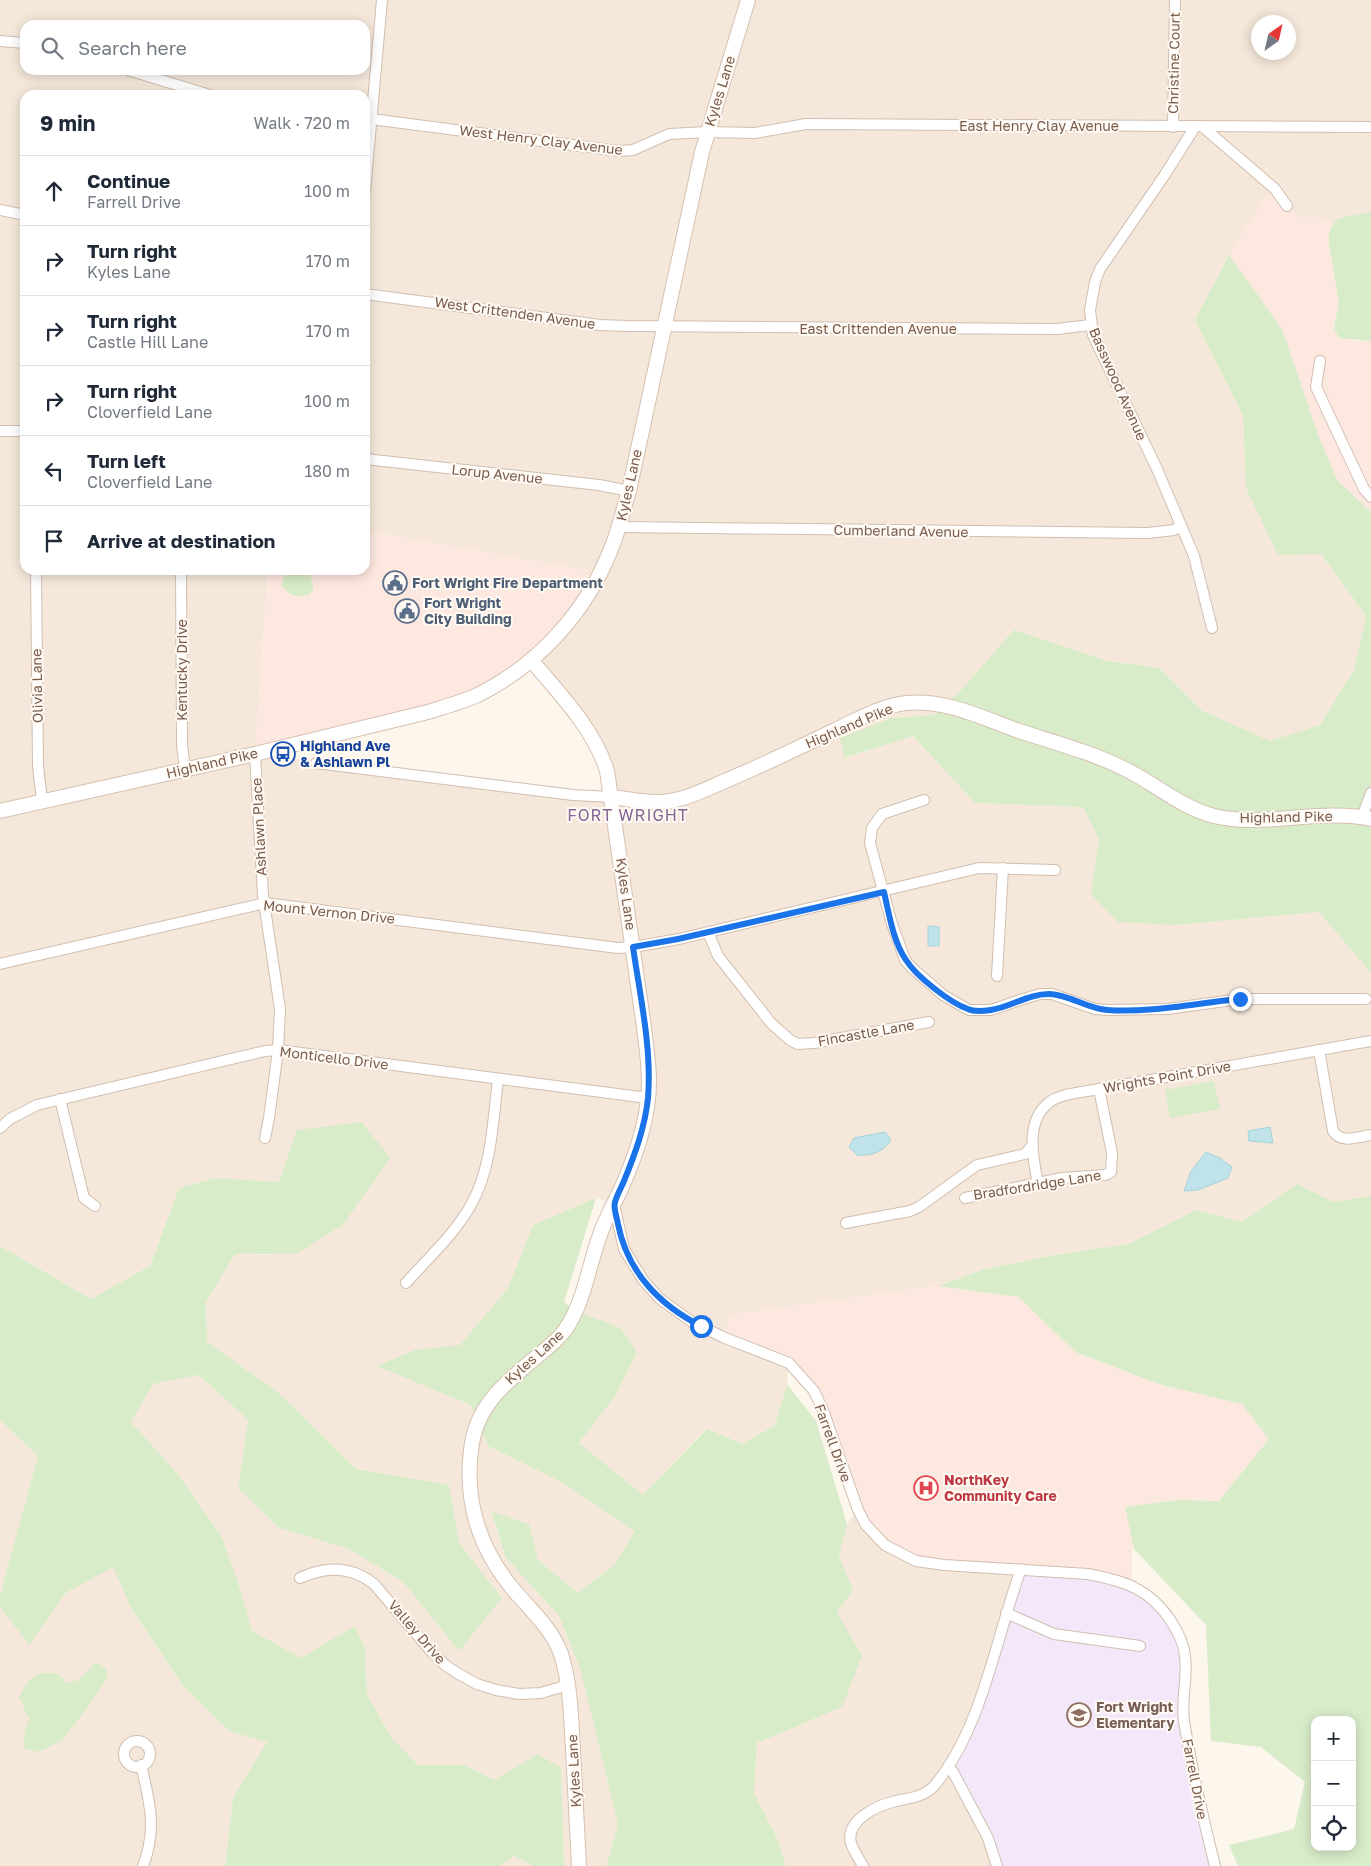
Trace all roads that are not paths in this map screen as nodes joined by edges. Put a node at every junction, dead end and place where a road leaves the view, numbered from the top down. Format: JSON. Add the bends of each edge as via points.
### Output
{"nodes":[{"id":1,"x":382,"y":0,"type":"edge"},
{"id":2,"x":748,"y":0,"type":"edge"},
{"id":3,"x":1174,"y":0,"type":"edge"},
{"id":4,"x":0,"y":40,"type":"edge"},
{"id":5,"x":20,"y":42,"type":"edge"},
{"id":6,"x":144,"y":75,"type":"edge"},
{"id":7,"x":194,"y":90,"type":"edge"},
{"id":8,"x":371,"y":119,"type":"junction"},
{"id":9,"x":1173,"y":127,"type":"junction"},
{"id":10,"x":1199,"y":127,"type":"junction"},
{"id":11,"x":1371,"y":127,"type":"edge"},
{"id":12,"x":370,"y":131,"type":"edge"},
{"id":13,"x":708,"y":132,"type":"junction"},
{"id":14,"x":1287,"y":206,"type":"dead end"},
{"id":15,"x":0,"y":210,"type":"edge"},
{"id":16,"x":20,"y":214,"type":"edge"},
{"id":17,"x":370,"y":295,"type":"edge"},
{"id":18,"x":1090,"y":325,"type":"junction"},
{"id":19,"x":665,"y":326,"type":"junction"},
{"id":20,"x":1320,"y":360,"type":"dead end"},
{"id":21,"x":0,"y":431,"type":"edge"},
{"id":22,"x":20,"y":431,"type":"edge"},
{"id":23,"x":370,"y":460,"type":"edge"},
{"id":24,"x":629,"y":490,"type":"junction"},
{"id":25,"x":1371,"y":497,"type":"edge"},
{"id":26,"x":1181,"y":526,"type":"junction"},
{"id":27,"x":619,"y":527,"type":"junction"},
{"id":28,"x":36,"y":575,"type":"edge"},
{"id":29,"x":181,"y":575,"type":"edge"},
{"id":30,"x":1212,"y":628,"type":"dead end"},
{"id":31,"x":531,"y":660,"type":"junction"},
{"id":32,"x":255,"y":754,"type":"junction"},
{"id":33,"x":316,"y":762,"type":"dead end"},
{"id":34,"x":185,"y":770,"type":"junction"},
{"id":35,"x":1371,"y":793,"type":"edge"},
{"id":36,"x":612,"y":798,"type":"junction"},
{"id":37,"x":924,"y":800,"type":"dead end"},
{"id":38,"x":42,"y":801,"type":"junction"},
{"id":39,"x":0,"y":811,"type":"edge"},
{"id":40,"x":1366,"y":818,"type":"edge"},
{"id":41,"x":1003,"y":868,"type":"junction"},
{"id":42,"x":1055,"y":870,"type":"dead end"},
{"id":43,"x":884,"y":892,"type":"junction"},
{"id":44,"x":265,"y":903,"type":"junction"},
{"id":45,"x":708,"y":932,"type":"junction"},
{"id":46,"x":633,"y":947,"type":"junction"},
{"id":47,"x":0,"y":964,"type":"edge"},
{"id":48,"x":997,"y":976,"type":"dead end"},
{"id":49,"x":1366,"y":999,"type":"dead end"},
{"id":50,"x":929,"y":1022,"type":"dead end"},
{"id":51,"x":1371,"y":1041,"type":"edge"},
{"id":52,"x":278,"y":1050,"type":"junction"},
{"id":53,"x":1320,"y":1050,"type":"junction"},
{"id":54,"x":498,"y":1079,"type":"junction"},
{"id":55,"x":1099,"y":1089,"type":"junction"},
{"id":56,"x":648,"y":1098,"type":"junction"},
{"id":57,"x":60,"y":1099,"type":"junction"},
{"id":58,"x":0,"y":1128,"type":"edge"},
{"id":59,"x":1371,"y":1135,"type":"edge"},
{"id":60,"x":265,"y":1138,"type":"dead end"},
{"id":61,"x":1031,"y":1147,"type":"junction"},
{"id":62,"x":1038,"y":1184,"type":"junction"},
{"id":63,"x":965,"y":1198,"type":"dead end"},
{"id":64,"x":614,"y":1204,"type":"junction"},
{"id":65,"x":95,"y":1206,"type":"dead end"},
{"id":66,"x":846,"y":1223,"type":"dead end"},
{"id":67,"x":406,"y":1283,"type":"dead end"},
{"id":68,"x":1021,"y":1568,"type":"junction"},
{"id":69,"x":300,"y":1578,"type":"dead end"},
{"id":70,"x":1006,"y":1613,"type":"junction"},
{"id":71,"x":1140,"y":1646,"type":"dead end"},
{"id":72,"x":568,"y":1685,"type":"junction"},
{"id":73,"x":141,"y":1765,"type":"dead end"},
{"id":74,"x":948,"y":1767,"type":"junction"},
{"id":75,"x":143,"y":1866,"type":"edge"},
{"id":76,"x":579,"y":1866,"type":"edge"},
{"id":77,"x":863,"y":1866,"type":"edge"},
{"id":78,"x":997,"y":1866,"type":"edge"},
{"id":79,"x":1215,"y":1866,"type":"edge"}],
"edges":[{"from":1,"to":8,"type":"street"},
{"from":2,"to":13,"type":"main road","name":"Kyles Lane"},
{"from":3,"to":9,"type":"street","name":"Christine Court"},
{"from":4,"to":5,"type":"street"},
{"from":6,"to":7,"type":"street"},
{"from":8,"to":12,"type":"street"},
{"from":8,"to":13,"type":"street","name":"West Henry Clay Avenue","via":[[619,151],[632,150],[669,134]]},
{"from":9,"to":10,"type":"street","name":"East Henry Clay Avenue"},
{"from":9,"to":13,"type":"street","name":"East Henry Clay Avenue","via":[[806,124],[755,133]]},
{"from":10,"to":11,"type":"street","name":"East Henry Clay Avenue"},
{"from":10,"to":14,"type":"street","via":[[1275,189]]},
{"from":10,"to":18,"type":"street","name":"Basswood Avenue","via":[[1100,269],[1092,297]]},
{"from":13,"to":19,"type":"main road","name":"Kyles Lane"},
{"from":15,"to":16,"type":"street"},
{"from":17,"to":19,"type":"street","name":"West Crittenden Avenue","via":[[600,325]]},
{"from":18,"to":19,"type":"street","name":"East Crittenden Avenue","via":[[1057,329]]},
{"from":18,"to":26,"type":"street","name":"Basswood Avenue"},
{"from":19,"to":24,"type":"main road","name":"Kyles Lane"},
{"from":20,"to":25,"type":"street","via":[[1316,387],[1364,489]]},
{"from":21,"to":22,"type":"street"},
{"from":23,"to":24,"type":"street","name":"Lorup Avenue"},
{"from":24,"to":27,"type":"main road","name":"Kyles Lane"},
{"from":26,"to":27,"type":"street","name":"Cumberland Avenue","via":[[1148,533]]},
{"from":26,"to":30,"type":"street","name":"Basswood Avenue","via":[[1194,556]]},
{"from":27,"to":31,"type":"main road","name":"Kyles Lane","via":[[601,573],[588,595],[562,630]]},
{"from":28,"to":38,"type":"street","name":"Olivia Lane","via":[[38,766]]},
{"from":29,"to":34,"type":"street","name":"Kentucky Drive"},
{"from":31,"to":32,"type":"main road","name":"Highland Pike","via":[[492,687],[454,704]]},
{"from":31,"to":36,"type":"main road","name":"Kyles Lane","via":[[598,748],[608,771]]},
{"from":32,"to":34,"type":"main road","name":"Highland Pike"},
{"from":32,"to":44,"type":"street","name":"Ashlawn Place"},
{"from":33,"to":36,"type":"street","name":"Highland Pike"},
{"from":34,"to":38,"type":"main road","name":"Highland Pike"},
{"from":35,"to":40,"type":"street"},
{"from":36,"to":40,"type":"main road","name":"Highland Pike","via":[[660,802],[693,795],[869,714],[904,703],[921,702],[968,712],[1099,757],[1213,816],[1248,820],[1310,815]]},
{"from":36,"to":46,"type":"main road","name":"Kyles Lane"},
{"from":37,"to":43,"type":"street","via":[[882,814],[872,828],[870,843]]},
{"from":38,"to":39,"type":"main road","name":"Highland Pike"},
{"from":41,"to":42,"type":"street","name":"Mount Vernon Drive"},
{"from":41,"to":43,"type":"street","name":"Mount Vernon Drive","via":[[979,868]]},
{"from":41,"to":48,"type":"street"},
{"from":43,"to":45,"type":"street","name":"Mount Vernon Drive"},
{"from":43,"to":49,"type":"street","via":[[892,924],[911,967],[943,995],[969,1010],[990,1010],[1052,994],[1095,1009],[1108,1010],[1167,1009],[1240,999]]},
{"from":44,"to":46,"type":"street","name":"Mount Vernon Drive","via":[[618,948]]},
{"from":44,"to":47,"type":"street","name":"Mount Vernon Drive"},
{"from":44,"to":52,"type":"street","name":"Ashlawn Place","via":[[280,1010]]},
{"from":45,"to":46,"type":"street","name":"Mount Vernon Drive"},
{"from":45,"to":50,"type":"street","name":"Fincastle Lane","via":[[718,956],[771,1023],[798,1044]]},
{"from":46,"to":56,"type":"main road","name":"Kyles Lane","via":[[648,1066]]},
{"from":51,"to":53,"type":"street","name":"Wrights Point Drive"},
{"from":52,"to":54,"type":"street","name":"Monticello Drive"},
{"from":52,"to":57,"type":"street","name":"Monticello Drive"},
{"from":52,"to":60,"type":"street","name":"Ashlawn Place"},
{"from":53,"to":55,"type":"street","name":"Wrights Point Drive"},
{"from":53,"to":59,"type":"street","via":[[1333,1131],[1342,1139]]},
{"from":54,"to":56,"type":"street","name":"Monticello Drive"},
{"from":54,"to":67,"type":"street","via":[[490,1145],[472,1204]]},
{"from":55,"to":61,"type":"street","name":"Wrights Point Drive","via":[[1052,1101],[1037,1119]]},
{"from":55,"to":62,"type":"street","name":"Bradfordridge Lane","via":[[1112,1154],[1109,1173]]},
{"from":56,"to":64,"type":"main road","name":"Kyles Lane","via":[[636,1152]]},
{"from":57,"to":58,"type":"street","name":"Monticello Drive","via":[[27,1109]]},
{"from":57,"to":65,"type":"street","via":[[84,1198]]},
{"from":61,"to":62,"type":"street","name":"Wrights Point Drive"},
{"from":61,"to":66,"type":"street","via":[[1025,1154],[977,1165],[910,1211]]},
{"from":62,"to":63,"type":"street","name":"Bradfordridge Lane"},
{"from":64,"to":68,"type":"street","name":"Farrell Drive","via":[[624,1249],[643,1280],[660,1299],[692,1322],[789,1364],[814,1391],[858,1510],[866,1525],[885,1545],[916,1561]]},
{"from":64,"to":72,"type":"main road","name":"Kyles Lane","via":[[600,1233],[576,1311],[547,1348],[494,1394],[480,1416],[470,1452],[473,1510],[480,1536],[496,1567],[556,1642]]},
{"from":68,"to":70,"type":"street"},
{"from":68,"to":79,"type":"street","name":"Farrell Drive","via":[[1111,1578],[1144,1592],[1164,1609],[1182,1641],[1186,1657],[1184,1719]]},
{"from":69,"to":72,"type":"street","name":"Valley Drive","via":[[335,1569],[368,1579],[445,1665],[477,1684],[529,1694]]},
{"from":70,"to":71,"type":"street","via":[[1054,1634]]},
{"from":70,"to":74,"type":"street","via":[[975,1711]]},
{"from":72,"to":76,"type":"main road","name":"Kyles Lane"},
{"from":73,"to":75,"type":"street","via":[[152,1818],[150,1845]]},
{"from":74,"to":77,"type":"street","via":[[933,1788],[912,1798],[894,1801],[854,1823],[850,1832],[851,1843]]},
{"from":74,"to":78,"type":"street","via":[[988,1838]]}]}
